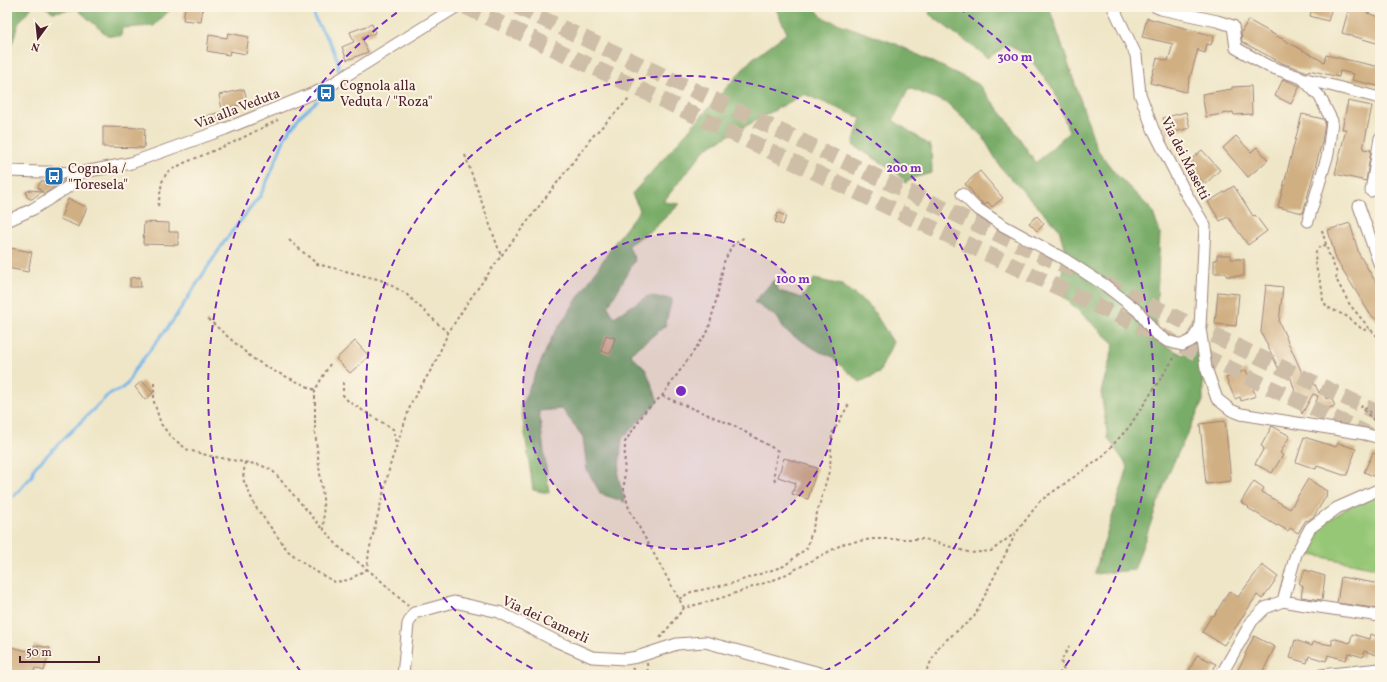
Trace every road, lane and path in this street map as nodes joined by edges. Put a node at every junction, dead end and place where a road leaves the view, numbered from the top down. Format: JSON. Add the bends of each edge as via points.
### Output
{"nodes":[{"id":1,"x":456,"y":7,"type":"edge"},
{"id":2,"x":1113,"y":7,"type":"edge"},
{"id":3,"x":1158,"y":8,"type":"edge"},
{"id":4,"x":1302,"y":78,"type":"junction"},
{"id":5,"x":630,"y":98,"type":"dead end"},
{"id":6,"x":1380,"y":98,"type":"edge"},
{"id":7,"x":280,"y":119,"type":"dead end"},
{"id":8,"x":1380,"y":138,"type":"edge"},
{"id":9,"x":465,"y":155,"type":"dead end"},
{"id":10,"x":7,"y":171,"type":"edge"},
{"id":11,"x":79,"y":172,"type":"junction"},
{"id":12,"x":1372,"y":191,"type":"dead end"},
{"id":13,"x":962,"y":194,"type":"dead end"},
{"id":14,"x":158,"y":206,"type":"dead end"},
{"id":15,"x":1359,"y":206,"type":"dead end"},
{"id":16,"x":1308,"y":220,"type":"dead end"},
{"id":17,"x":7,"y":221,"type":"edge"},
{"id":18,"x":1322,"y":230,"type":"dead end"},
{"id":19,"x":746,"y":236,"type":"dead end"},
{"id":20,"x":289,"y":240,"type":"dead end"},
{"id":21,"x":1326,"y":245,"type":"junction"},
{"id":22,"x":501,"y":256,"type":"junction"},
{"id":23,"x":1380,"y":266,"type":"edge"},
{"id":24,"x":208,"y":319,"type":"dead end"},
{"id":25,"x":1200,"y":328,"type":"junction"},
{"id":26,"x":1370,"y":329,"type":"junction"},
{"id":27,"x":448,"y":333,"type":"junction"},
{"id":28,"x":1380,"y":339,"type":"edge"},
{"id":29,"x":1182,"y":345,"type":"junction"},
{"id":30,"x":330,"y":364,"type":"dead end"},
{"id":31,"x":343,"y":382,"type":"dead end"},
{"id":32,"x":154,"y":383,"type":"dead end"},
{"id":33,"x":315,"y":390,"type":"junction"},
{"id":34,"x":662,"y":396,"type":"junction"},
{"id":35,"x":849,"y":404,"type":"dead end"},
{"id":36,"x":1380,"y":421,"type":"edge"},
{"id":37,"x":1380,"y":427,"type":"edge"},
{"id":38,"x":1380,"y":438,"type":"edge"},
{"id":39,"x":397,"y":446,"type":"junction"},
{"id":40,"x":245,"y":462,"type":"junction"},
{"id":41,"x":774,"y":484,"type":"dead end"},
{"id":42,"x":1380,"y":489,"type":"edge"},
{"id":43,"x":324,"y":530,"type":"junction"},
{"id":44,"x":1016,"y":533,"type":"junction"},
{"id":45,"x":367,"y":569,"type":"junction"},
{"id":46,"x":679,"y":599,"type":"junction"},
{"id":47,"x":1282,"y":600,"type":"junction"},
{"id":48,"x":684,"y":608,"type":"junction"},
{"id":49,"x":414,"y":612,"type":"junction"},
{"id":50,"x":1380,"y":616,"type":"edge"},
{"id":51,"x":1070,"y":645,"type":"dead end"},
{"id":52,"x":652,"y":652,"type":"junction"},
{"id":53,"x":1380,"y":669,"type":"edge"},
{"id":54,"x":403,"y":675,"type":"edge"},
{"id":55,"x":827,"y":675,"type":"edge"},
{"id":56,"x":924,"y":675,"type":"edge"},
{"id":57,"x":1067,"y":675,"type":"edge"},
{"id":58,"x":1221,"y":675,"type":"edge"},
{"id":59,"x":1321,"y":675,"type":"edge"}],
"edges":[{"from":1,"to":11,"type":"street","name":"Via alla Veduta","via":[[310,96],[131,163]]},
{"from":2,"to":25,"type":"street","name":"Via dei Masetti","via":[[1136,55],[1140,94],[1153,129],[1205,226]]},
{"from":3,"to":4,"type":"street","via":[[1233,26],[1236,48],[1268,66]]},
{"from":4,"to":6,"type":"street"},
{"from":4,"to":16,"type":"street","via":[[1320,97],[1332,121],[1328,154]]},
{"from":5,"to":22,"type":"path","via":[[592,137]]},
{"from":7,"to":14,"type":"path","via":[[167,172],[162,182]]},
{"from":8,"to":12,"type":"street"},
{"from":9,"to":22,"type":"path"},
{"from":10,"to":11,"type":"street","name":"Via alla Veduta"},
{"from":11,"to":17,"type":"street","via":[[68,187]]},
{"from":13,"to":29,"type":"street","via":[[975,207],[1002,225],[1064,259],[1106,286],[1138,311],[1155,333],[1167,341]]},
{"from":15,"to":23,"type":"street"},
{"from":18,"to":21,"type":"path"},
{"from":19,"to":34,"type":"path","via":[[732,246],[724,262],[708,331]]},
{"from":20,"to":27,"type":"path","via":[[317,264],[381,280],[405,293]]},
{"from":21,"to":26,"type":"path","via":[[1337,273],[1336,279],[1350,305]]},
{"from":21,"to":26,"type":"path","via":[[1316,250],[1315,263],[1323,301],[1327,307],[1348,317],[1363,330]]},
{"from":22,"to":27,"type":"path"},
{"from":24,"to":33,"type":"path","via":[[252,358]]},
{"from":25,"to":29,"type":"street","via":[[1192,340]]},
{"from":25,"to":38,"type":"street","name":"Via dei Masetti","via":[[1212,388],[1217,399],[1231,410],[1241,414]]},
{"from":26,"to":28,"type":"path"},
{"from":27,"to":39,"type":"path","via":[[434,365],[412,401]]},
{"from":29,"to":44,"type":"path","via":[[1130,427],[1101,458],[1040,501]]},
{"from":30,"to":33,"type":"path"},
{"from":31,"to":39,"type":"path","via":[[343,395],[393,429]]},
{"from":32,"to":40,"type":"path","via":[[154,402],[161,424],[171,437],[188,450]]},
{"from":33,"to":43,"type":"path","via":[[315,432]]},
{"from":34,"to":41,"type":"path","via":[[733,425],[778,451]]},
{"from":34,"to":46,"type":"path","via":[[646,410],[625,442],[624,490],[628,509]]},
{"from":35,"to":46,"type":"path","via":[[832,434],[830,468],[807,548],[784,566],[730,584],[690,592]]},
{"from":36,"to":37,"type":"path","via":[[1362,405],[1361,407]]},
{"from":39,"to":45,"type":"path","via":[[369,551]]},
{"from":40,"to":43,"type":"path","via":[[272,470]]},
{"from":40,"to":45,"type":"path","via":[[243,479],[255,506],[288,551],[313,570],[335,582],[350,580]]},
{"from":42,"to":47,"type":"street","via":[[1337,508],[1310,528],[1296,554]]},
{"from":43,"to":45,"type":"path","via":[[339,547]]},
{"from":44,"to":48,"type":"path","via":[[991,551],[971,552],[924,539],[873,539],[845,543],[779,578]]},
{"from":44,"to":56,"type":"path","via":[[974,617],[939,646]]},
{"from":45,"to":49,"type":"path"},
{"from":46,"to":48,"type":"path"},
{"from":47,"to":50,"type":"street"},
{"from":47,"to":58,"type":"street","via":[[1265,608],[1252,621]]},
{"from":48,"to":52,"type":"path","via":[[662,633]]},
{"from":49,"to":52,"type":"street","name":"Via dei Camerli","via":[[454,602],[499,612],[592,657],[626,659]]},
{"from":49,"to":54,"type":"street","via":[[408,624]]},
{"from":51,"to":57,"type":"path","via":[[1061,661]]},
{"from":52,"to":55,"type":"street","name":"Via dei Camerli","via":[[677,644],[705,642]]},
{"from":53,"to":59,"type":"street"}]}
